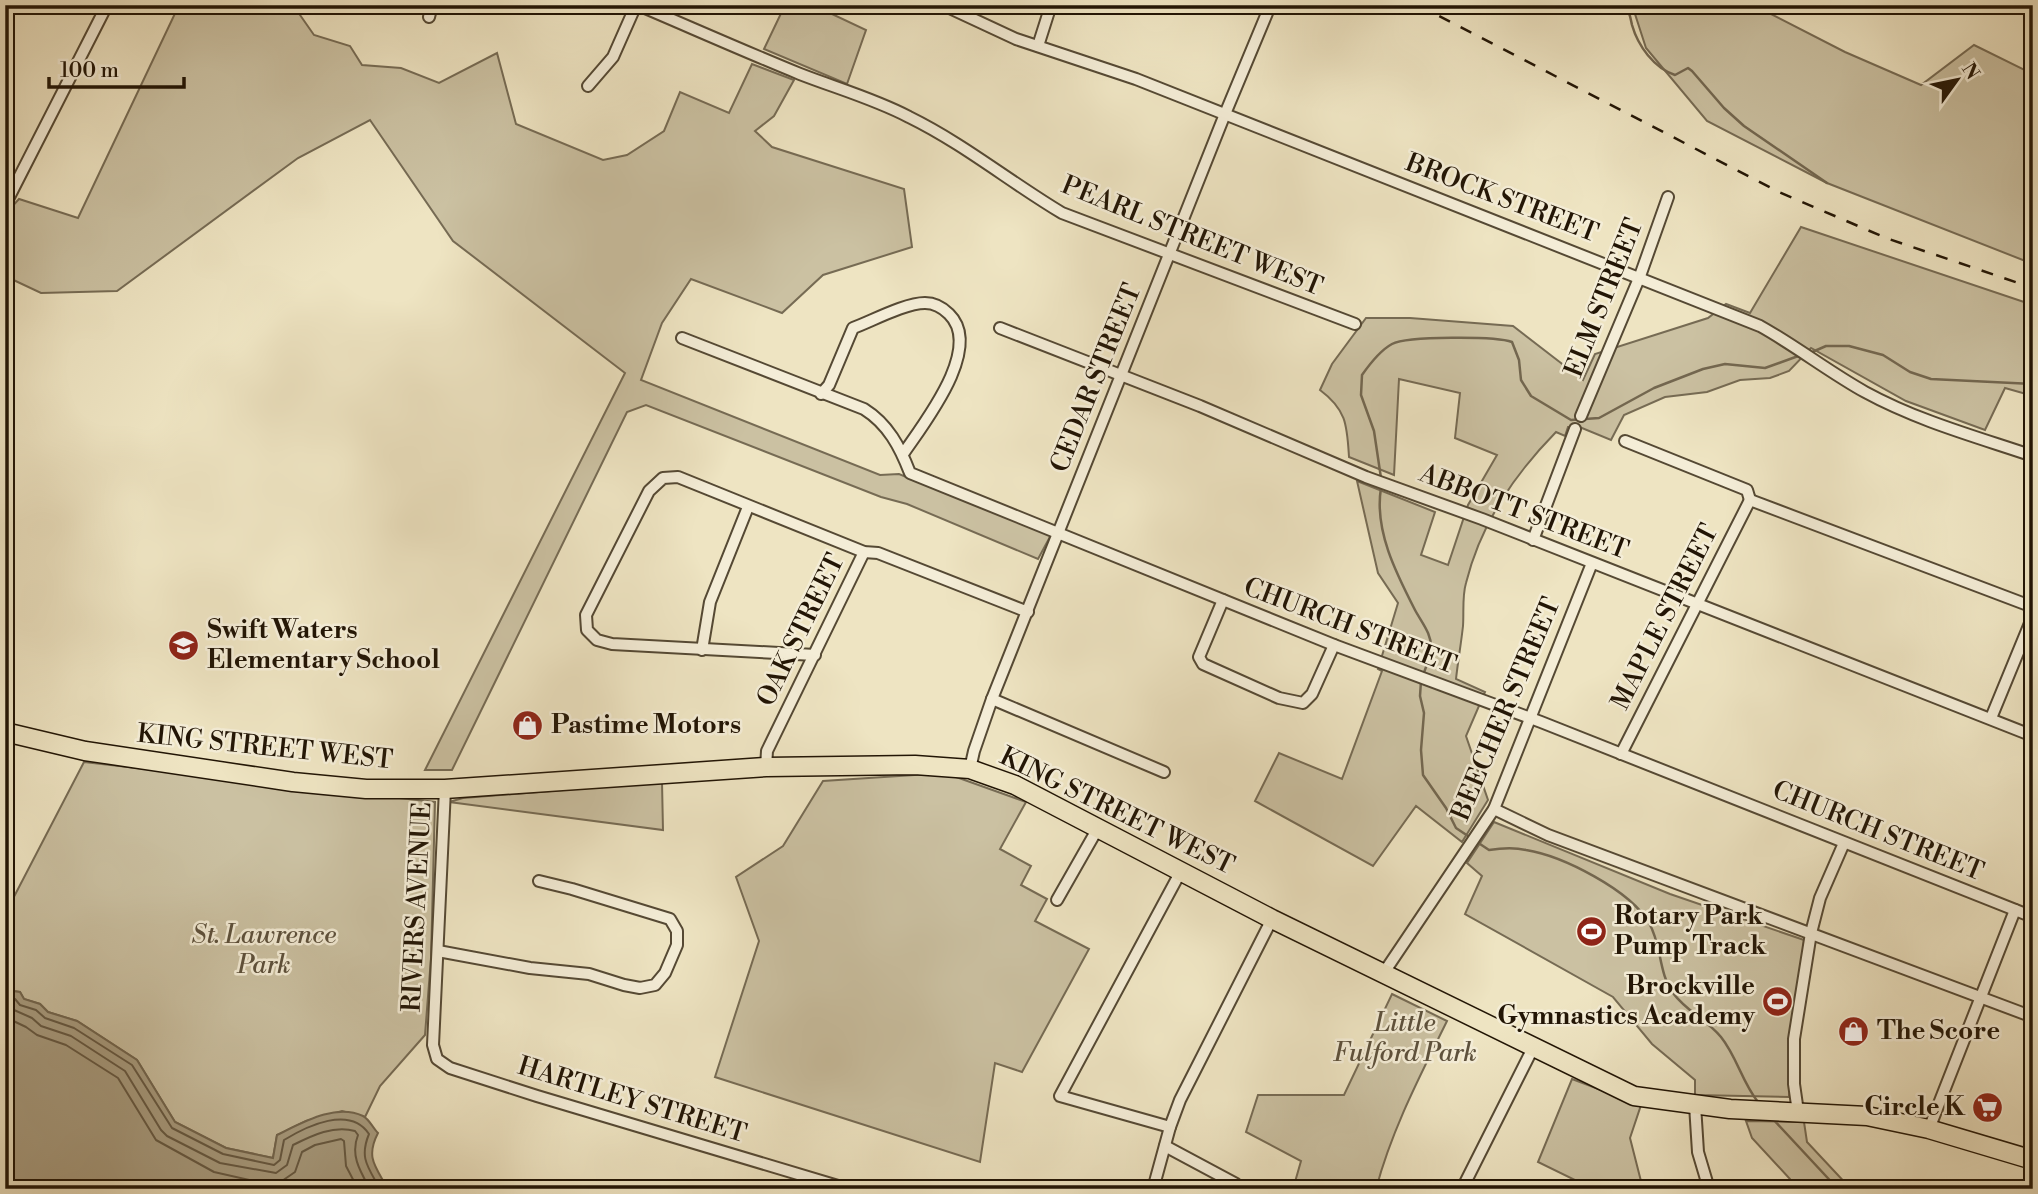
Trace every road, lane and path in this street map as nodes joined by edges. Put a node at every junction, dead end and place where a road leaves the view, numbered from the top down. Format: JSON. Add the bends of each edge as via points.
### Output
{"nodes":[{"id":1,"x":107,"y":5,"type":"edge"},
{"id":2,"x":432,"y":5,"type":"edge"},
{"id":3,"x":637,"y":5,"type":"edge"},
{"id":4,"x":943,"y":5,"type":"edge"},
{"id":5,"x":1051,"y":5,"type":"edge"},
{"id":6,"x":1270,"y":6,"type":"edge"},
{"id":7,"x":429,"y":17,"type":"dead end"},
{"id":8,"x":1038,"y":46,"type":"junction"},
{"id":9,"x":588,"y":86,"type":"dead end"},
{"id":10,"x":1225,"y":114,"type":"junction"},
{"id":11,"x":1668,"y":197,"type":"dead end"},
{"id":12,"x":5,"y":205,"type":"edge"},
{"id":13,"x":1169,"y":254,"type":"junction"},
{"id":14,"x":1640,"y":276,"type":"junction"},
{"id":15,"x":1355,"y":324,"type":"dead end"},
{"id":16,"x":1000,"y":328,"type":"dead end"},
{"id":17,"x":682,"y":338,"type":"dead end"},
{"id":18,"x":1121,"y":376,"type":"junction"},
{"id":19,"x":821,"y":394,"type":"junction"},
{"id":20,"x":1581,"y":416,"type":"dead end"},
{"id":21,"x":1575,"y":429,"type":"dead end"},
{"id":22,"x":1625,"y":441,"type":"dead end"},
{"id":23,"x":904,"y":454,"type":"junction"},
{"id":24,"x":2033,"y":456,"type":"edge"},
{"id":25,"x":1750,"y":500,"type":"junction"},
{"id":26,"x":748,"y":506,"type":"junction"},
{"id":27,"x":1059,"y":532,"type":"junction"},
{"id":28,"x":1533,"y":540,"type":"junction"},
{"id":29,"x":864,"y":552,"type":"junction"},
{"id":30,"x":1592,"y":563,"type":"junction"},
{"id":31,"x":1223,"y":600,"type":"junction"},
{"id":32,"x":1698,"y":604,"type":"junction"},
{"id":33,"x":2033,"y":607,"type":"edge"},
{"id":34,"x":1028,"y":612,"type":"junction"},
{"id":35,"x":2033,"y":616,"type":"edge"},
{"id":36,"x":1334,"y":645,"type":"junction"},
{"id":37,"x":702,"y":650,"type":"junction"},
{"id":38,"x":815,"y":654,"type":"junction"},
{"id":39,"x":992,"y":699,"type":"junction"},
{"id":40,"x":1530,"y":718,"type":"junction"},
{"id":41,"x":1991,"y":719,"type":"junction"},
{"id":42,"x":5,"y":732,"type":"edge"},
{"id":43,"x":2033,"y":736,"type":"edge"},
{"id":44,"x":1621,"y":754,"type":"junction"},
{"id":45,"x":766,"y":767,"type":"junction"},
{"id":46,"x":970,"y":769,"type":"junction"},
{"id":47,"x":1164,"y":772,"type":"dead end"},
{"id":48,"x":445,"y":789,"type":"junction"},
{"id":49,"x":1494,"y":809,"type":"junction"},
{"id":50,"x":1098,"y":828,"type":"junction"},
{"id":51,"x":1844,"y":843,"type":"junction"},
{"id":52,"x":1181,"y":871,"type":"junction"},
{"id":53,"x":539,"y":881,"type":"dead end"},
{"id":54,"x":1057,"y":900,"type":"dead end"},
{"id":55,"x":2015,"y":910,"type":"junction"},
{"id":56,"x":2033,"y":917,"type":"edge"},
{"id":57,"x":1272,"y":919,"type":"junction"},
{"id":58,"x":1811,"y":933,"type":"junction"},
{"id":59,"x":438,"y":951,"type":"junction"},
{"id":60,"x":1383,"y":974,"type":"junction"},
{"id":61,"x":1980,"y":996,"type":"junction"},
{"id":62,"x":2033,"y":1017,"type":"edge"},
{"id":63,"x":434,"y":1027,"type":"joint"},
{"id":64,"x":1533,"y":1048,"type":"junction"},
{"id":65,"x":1695,"y":1105,"type":"junction"},
{"id":66,"x":1798,"y":1112,"type":"junction"},
{"id":67,"x":1170,"y":1127,"type":"junction"},
{"id":68,"x":1929,"y":1129,"type":"junction"},
{"id":69,"x":1165,"y":1146,"type":"junction"},
{"id":70,"x":2033,"y":1160,"type":"edge"},
{"id":71,"x":1236,"y":1184,"type":"dead end"},
{"id":72,"x":1752,"y":1186,"type":"dead end"},
{"id":73,"x":848,"y":1189,"type":"edge"},
{"id":74,"x":1153,"y":1189,"type":"edge"},
{"id":75,"x":1462,"y":1189,"type":"edge"},
{"id":76,"x":1709,"y":1189,"type":"edge"},
{"id":77,"x":1723,"y":1189,"type":"edge"}],
"edges":[{"from":1,"to":12,"type":"street"},
{"from":2,"to":7,"type":"street"},
{"from":3,"to":9,"type":"street","via":[[613,57]]},
{"from":3,"to":13,"type":"street","name":"PEARL STREET WEST","via":[[906,115],[954,140],[1062,213]]},
{"from":4,"to":8,"type":"street","name":"BROCK STREET"},
{"from":5,"to":8,"type":"street"},
{"from":6,"to":10,"type":"street","name":"CEDAR STREET"},
{"from":8,"to":10,"type":"street","name":"BROCK STREET"},
{"from":10,"to":13,"type":"street","name":"CEDAR STREET"},
{"from":10,"to":14,"type":"street","name":"BROCK STREET"},
{"from":11,"to":14,"type":"street","name":"ELM STREET"},
{"from":13,"to":15,"type":"street","name":"PEARL STREET WEST"},
{"from":13,"to":18,"type":"street","name":"CEDAR STREET"},
{"from":14,"to":20,"type":"street","name":"ELM STREET"},
{"from":14,"to":24,"type":"street","name":"BROCK STREET","via":[[1760,326],[1903,411]]},
{"from":16,"to":18,"type":"street","name":"ABBOTT STREET"},
{"from":17,"to":19,"type":"street","name":"CHURCH STREET"},
{"from":18,"to":27,"type":"street","name":"CEDAR STREET"},
{"from":18,"to":28,"type":"street","name":"ABBOTT STREET"},
{"from":19,"to":23,"type":"street","name":"CHURCH STREET","via":[[864,409],[880,420]]},
{"from":19,"to":23,"type":"street","via":[[853,328],[925,303],[940,307],[959,328],[958,358],[936,407]]},
{"from":21,"to":28,"type":"street"},
{"from":22,"to":25,"type":"street","via":[[1747,490]]},
{"from":23,"to":27,"type":"street","name":"CHURCH STREET","via":[[910,473]]},
{"from":25,"to":32,"type":"street","name":"MAPLE STREET"},
{"from":25,"to":33,"type":"street"},
{"from":26,"to":29,"type":"street"},
{"from":26,"to":37,"type":"street","via":[[710,602]]},
{"from":26,"to":37,"type":"street","via":[[678,477],[663,478],[649,491],[586,614],[587,630],[612,645]]},
{"from":27,"to":31,"type":"street","name":"CHURCH STREET"},
{"from":27,"to":34,"type":"street","name":"CEDAR STREET"},
{"from":28,"to":30,"type":"street","name":"ABBOTT STREET"},
{"from":29,"to":34,"type":"street","via":[[878,553]]},
{"from":29,"to":38,"type":"street","name":"OAK STREET"},
{"from":30,"to":32,"type":"street","name":"ABBOTT STREET"},
{"from":30,"to":40,"type":"street","name":"BEECHER STREET"},
{"from":31,"to":36,"type":"street","name":"CHURCH STREET"},
{"from":31,"to":36,"type":"street","via":[[1199,657],[1203,664],[1279,698],[1303,703],[1312,694]]},
{"from":32,"to":41,"type":"street","name":"ABBOTT STREET"},
{"from":32,"to":44,"type":"street","name":"MAPLE STREET"},
{"from":34,"to":39,"type":"street","name":"CEDAR STREET"},
{"from":35,"to":41,"type":"street"},
{"from":36,"to":40,"type":"street","name":"CHURCH STREET"},
{"from":37,"to":38,"type":"street"},
{"from":38,"to":45,"type":"street","name":"OAK STREET","via":[[767,751]]},
{"from":39,"to":46,"type":"street","name":"CEDAR STREET"},
{"from":39,"to":47,"type":"street"},
{"from":40,"to":44,"type":"street","name":"CHURCH STREET"},
{"from":40,"to":49,"type":"street","name":"BEECHER STREET"},
{"from":41,"to":43,"type":"street","name":"ABBOTT STREET"},
{"from":42,"to":48,"type":"main road","name":"KING STREET WEST","via":[[79,751],[293,782],[366,789]]},
{"from":44,"to":51,"type":"street","name":"CHURCH STREET"},
{"from":45,"to":46,"type":"main road","name":"KING STREET WEST"},
{"from":45,"to":48,"type":"main road","name":"KING STREET WEST"},
{"from":46,"to":50,"type":"main road","name":"KING STREET WEST","via":[[1015,785]]},
{"from":48,"to":59,"type":"street","name":"RIVERS AVENUE"},
{"from":49,"to":58,"type":"street","via":[[1548,835]]},
{"from":49,"to":60,"type":"street","name":"BEECHER STREET"},
{"from":50,"to":52,"type":"main road","name":"KING STREET WEST"},
{"from":50,"to":54,"type":"street"},
{"from":51,"to":55,"type":"street","name":"CHURCH STREET"},
{"from":51,"to":58,"type":"street","via":[[1820,898]]},
{"from":52,"to":57,"type":"main road","name":"KING STREET WEST"},
{"from":52,"to":67,"type":"street","via":[[1060,1096]]},
{"from":53,"to":59,"type":"street","via":[[670,919],[677,930],[677,945],[665,973],[655,985],[640,988],[589,974]]},
{"from":55,"to":56,"type":"street","name":"CHURCH STREET"},
{"from":55,"to":61,"type":"street"},
{"from":57,"to":60,"type":"main road","name":"KING STREET WEST"},
{"from":57,"to":67,"type":"street"},
{"from":58,"to":61,"type":"street"},
{"from":58,"to":66,"type":"street","via":[[1794,1039]]},
{"from":59,"to":63,"type":"street","name":"RIVERS AVENUE"},
{"from":60,"to":64,"type":"main road","name":"KING STREET WEST"},
{"from":61,"to":62,"type":"street"},
{"from":61,"to":68,"type":"street"},
{"from":63,"to":73,"type":"street","name":"HARTLEY STREET","via":[[437,1059],[450,1068]]},
{"from":64,"to":65,"type":"main road","name":"KING STREET WEST","via":[[1634,1096]]},
{"from":64,"to":75,"type":"street"},
{"from":65,"to":66,"type":"main road","name":"KING STREET WEST"},
{"from":65,"to":76,"type":"street","via":[[1698,1152]]},
{"from":66,"to":68,"type":"main road","name":"KING STREET WEST","via":[[1867,1116]]},
{"from":67,"to":69,"type":"street"},
{"from":68,"to":70,"type":"main road","name":"KING STREET WEST"},
{"from":69,"to":71,"type":"street"},
{"from":69,"to":74,"type":"street"},
{"from":72,"to":77,"type":"street"}]}
